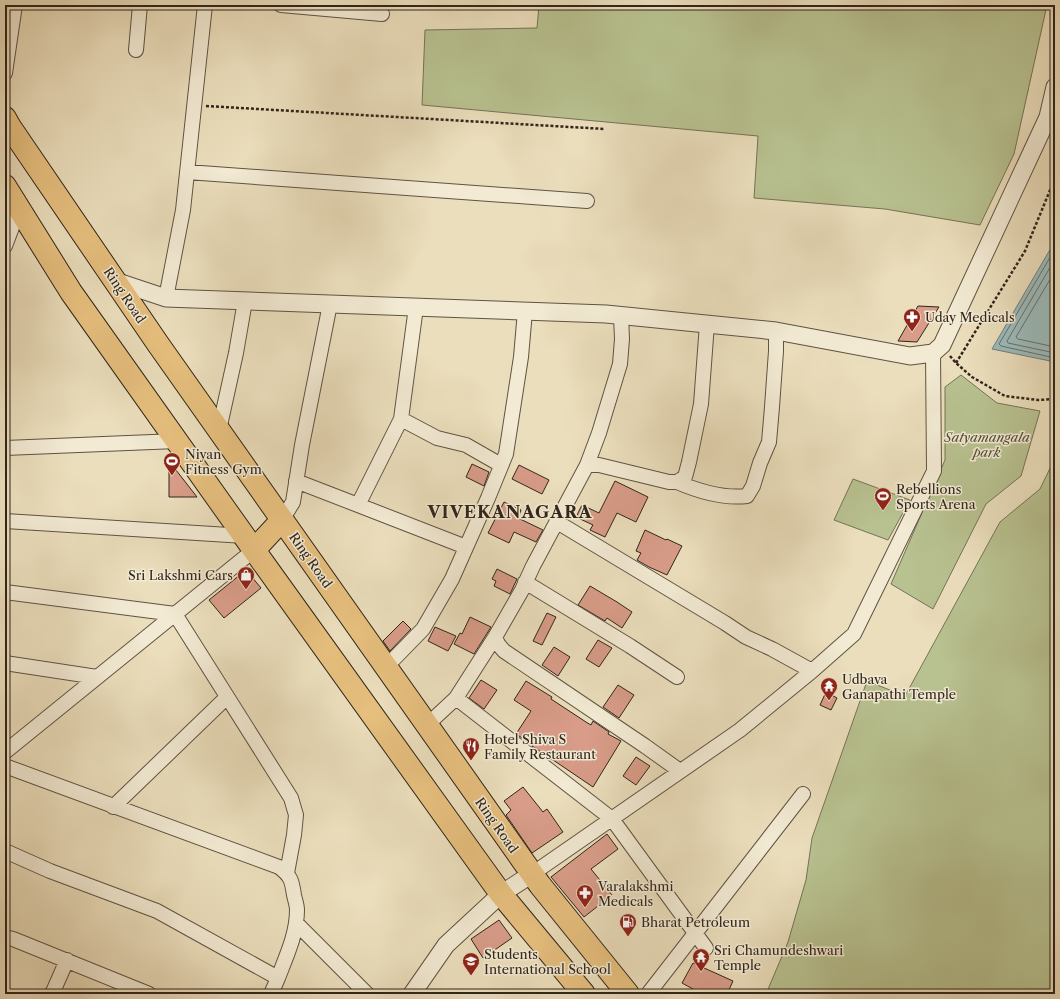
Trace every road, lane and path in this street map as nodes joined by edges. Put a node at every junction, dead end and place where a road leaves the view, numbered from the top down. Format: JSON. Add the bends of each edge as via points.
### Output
{"nodes":[{"id":1,"x":15,"y":5,"type":"edge"},
{"id":2,"x":140,"y":5,"type":"edge"},
{"id":3,"x":205,"y":5,"type":"edge"},
{"id":4,"x":281,"y":5,"type":"edge"},
{"id":5,"x":382,"y":14,"type":"dead end"},
{"id":6,"x":136,"y":50,"type":"dead end"},
{"id":7,"x":5,"y":73,"type":"edge"},
{"id":8,"x":1055,"y":87,"type":"edge"},
{"id":9,"x":194,"y":105,"type":"junction"},
{"id":10,"x":5,"y":118,"type":"edge"},
{"id":11,"x":605,"y":128,"type":"dead end"},
{"id":12,"x":187,"y":172,"type":"junction"},
{"id":13,"x":1055,"y":178,"type":"edge"},
{"id":14,"x":5,"y":186,"type":"edge"},
{"id":15,"x":587,"y":201,"type":"dead end"},
{"id":16,"x":18,"y":205,"type":"junction"},
{"id":17,"x":5,"y":246,"type":"edge"},
{"id":18,"x":115,"y":281,"type":"junction"},
{"id":19,"x":166,"y":298,"type":"junction"},
{"id":20,"x":245,"y":301,"type":"junction"},
{"id":21,"x":330,"y":304,"type":"junction"},
{"id":22,"x":416,"y":307,"type":"junction"},
{"id":23,"x":525,"y":311,"type":"junction"},
{"id":24,"x":621,"y":315,"type":"junction"},
{"id":25,"x":707,"y":324,"type":"junction"},
{"id":26,"x":776,"y":331,"type":"junction"},
{"id":27,"x":937,"y":348,"type":"junction"},
{"id":28,"x":956,"y":363,"type":"junction"},
{"id":29,"x":1055,"y":399,"type":"edge"},
{"id":30,"x":401,"y":419,"type":"junction"},
{"id":31,"x":219,"y":430,"type":"junction"},
{"id":32,"x":177,"y":441,"type":"junction"},
{"id":33,"x":5,"y":448,"type":"edge"},
{"id":34,"x":501,"y":465,"type":"junction"},
{"id":35,"x":587,"y":465,"type":"junction"},
{"id":36,"x":296,"y":481,"type":"junction"},
{"id":37,"x":677,"y":482,"type":"junction"},
{"id":38,"x":358,"y":505,"type":"junction"},
{"id":39,"x":282,"y":520,"type":"junction"},
{"id":40,"x":5,"y":521,"type":"edge"},
{"id":41,"x":556,"y":522,"type":"junction"},
{"id":42,"x":250,"y":543,"type":"junction"},
{"id":43,"x":466,"y":547,"type":"junction"},
{"id":44,"x":526,"y":582,"type":"junction"},
{"id":45,"x":5,"y":592,"type":"edge"},
{"id":46,"x":175,"y":614,"type":"junction"},
{"id":47,"x":495,"y":637,"type":"junction"},
{"id":48,"x":5,"y":663,"type":"edge"},
{"id":49,"x":386,"y":667,"type":"junction"},
{"id":50,"x":812,"y":671,"type":"junction"},
{"id":51,"x":677,"y":676,"type":"dead end"},
{"id":52,"x":97,"y":677,"type":"junction"},
{"id":53,"x":227,"y":697,"type":"junction"},
{"id":54,"x":456,"y":698,"type":"junction"},
{"id":55,"x":427,"y":725,"type":"junction"},
{"id":56,"x":5,"y":752,"type":"edge"},
{"id":57,"x":5,"y":766,"type":"edge"},
{"id":58,"x":680,"y":771,"type":"junction"},
{"id":59,"x":803,"y":794,"type":"dead end"},
{"id":60,"x":114,"y":807,"type":"junction"},
{"id":61,"x":612,"y":819,"type":"junction"},
{"id":62,"x":5,"y":851,"type":"edge"},
{"id":63,"x":287,"y":873,"type":"junction"},
{"id":64,"x":532,"y":874,"type":"junction"},
{"id":65,"x":501,"y":894,"type":"junction"},
{"id":66,"x":296,"y":923,"type":"junction"},
{"id":67,"x":695,"y":933,"type":"junction"},
{"id":68,"x":5,"y":937,"type":"edge"},
{"id":69,"x":706,"y":948,"type":"dead end"},
{"id":70,"x":66,"y":960,"type":"junction"},
{"id":71,"x":278,"y":978,"type":"junction"},
{"id":72,"x":52,"y":994,"type":"edge"},
{"id":73,"x":149,"y":994,"type":"edge"},
{"id":74,"x":271,"y":994,"type":"edge"},
{"id":75,"x":367,"y":994,"type":"edge"},
{"id":76,"x":412,"y":994,"type":"edge"},
{"id":77,"x":584,"y":994,"type":"edge"},
{"id":78,"x":628,"y":994,"type":"edge"},
{"id":79,"x":648,"y":994,"type":"edge"}],
"edges":[{"from":1,"to":7,"type":"street"},
{"from":2,"to":6,"type":"street"},
{"from":3,"to":9,"type":"street"},
{"from":4,"to":5,"type":"street"},
{"from":8,"to":27,"type":"street","via":[[1048,117]]},
{"from":9,"to":11,"type":"path"},
{"from":9,"to":12,"type":"street"},
{"from":10,"to":18,"type":"main road","name":"Ring Road"},
{"from":12,"to":15,"type":"street"},
{"from":12,"to":19,"type":"street","via":[[183,210]]},
{"from":13,"to":28,"type":"path","via":[[1025,251]]},
{"from":14,"to":16,"type":"main road"},
{"from":16,"to":17,"type":"street"},
{"from":16,"to":32,"type":"main road","via":[[71,292]]},
{"from":18,"to":19,"type":"street"},
{"from":18,"to":31,"type":"main road","name":"Ring Road"},
{"from":19,"to":20,"type":"street"},
{"from":20,"to":21,"type":"street"},
{"from":20,"to":31,"type":"street"},
{"from":21,"to":22,"type":"street"},
{"from":21,"to":36,"type":"street"},
{"from":22,"to":23,"type":"street"},
{"from":22,"to":30,"type":"street"},
{"from":23,"to":24,"type":"street"},
{"from":23,"to":34,"type":"street","via":[[521,357],[506,454]]},
{"from":24,"to":25,"type":"street"},
{"from":24,"to":35,"type":"street","via":[[620,364]]},
{"from":25,"to":26,"type":"street"},
{"from":25,"to":37,"type":"street","via":[[701,404],[685,477]]},
{"from":26,"to":27,"type":"street","via":[[910,356]]},
{"from":26,"to":37,"type":"street","via":[[769,442],[747,496],[725,496],[690,488]]},
{"from":27,"to":28,"type":"path"},
{"from":27,"to":50,"type":"street","via":[[934,471],[854,634]]},
{"from":28,"to":29,"type":"path","via":[[972,377],[1004,396]]},
{"from":30,"to":34,"type":"street","via":[[436,438],[466,445]]},
{"from":30,"to":38,"type":"street"},
{"from":31,"to":39,"type":"main road","name":"Ring Road"},
{"from":32,"to":33,"type":"street"},
{"from":32,"to":42,"type":"main road"},
{"from":34,"to":43,"type":"street"},
{"from":35,"to":37,"type":"street","via":[[598,465]]},
{"from":35,"to":41,"type":"street"},
{"from":36,"to":38,"type":"street"},
{"from":36,"to":39,"type":"street","via":[[293,502]]},
{"from":38,"to":43,"type":"street"},
{"from":39,"to":42,"type":"main road"},
{"from":39,"to":49,"type":"main road","name":"Ring Road"},
{"from":40,"to":42,"type":"street"},
{"from":41,"to":44,"type":"street"},
{"from":41,"to":50,"type":"street","via":[[746,637]]},
{"from":42,"to":46,"type":"street"},
{"from":42,"to":65,"type":"main road"},
{"from":43,"to":49,"type":"street","via":[[452,579],[423,629]]},
{"from":44,"to":47,"type":"street"},
{"from":44,"to":51,"type":"street"},
{"from":45,"to":46,"type":"street"},
{"from":46,"to":52,"type":"street"},
{"from":46,"to":53,"type":"street"},
{"from":47,"to":54,"type":"street"},
{"from":47,"to":58,"type":"street","via":[[504,651]]},
{"from":48,"to":52,"type":"street"},
{"from":49,"to":55,"type":"main road","name":"Ring Road"},
{"from":50,"to":58,"type":"street","via":[[740,730]]},
{"from":52,"to":56,"type":"street"},
{"from":53,"to":60,"type":"street"},
{"from":53,"to":63,"type":"street","via":[[291,798],[296,815]]},
{"from":54,"to":55,"type":"street"},
{"from":54,"to":61,"type":"street"},
{"from":55,"to":64,"type":"main road","name":"Ring Road"},
{"from":57,"to":60,"type":"street"},
{"from":58,"to":61,"type":"street"},
{"from":59,"to":67,"type":"street"},
{"from":60,"to":63,"type":"street","via":[[279,867]]},
{"from":61,"to":64,"type":"street"},
{"from":61,"to":67,"type":"street"},
{"from":62,"to":71,"type":"street","via":[[157,912]]},
{"from":63,"to":66,"type":"street","via":[[292,882],[297,909]]},
{"from":64,"to":65,"type":"street"},
{"from":64,"to":78,"type":"main road","name":"Ring Road"},
{"from":65,"to":76,"type":"street","via":[[446,945]]},
{"from":65,"to":77,"type":"main road"},
{"from":66,"to":71,"type":"street"},
{"from":66,"to":75,"type":"street"},
{"from":67,"to":69,"type":"street"},
{"from":67,"to":79,"type":"street"},
{"from":68,"to":70,"type":"street"},
{"from":70,"to":72,"type":"street"},
{"from":70,"to":73,"type":"street"},
{"from":71,"to":74,"type":"street"}]}
